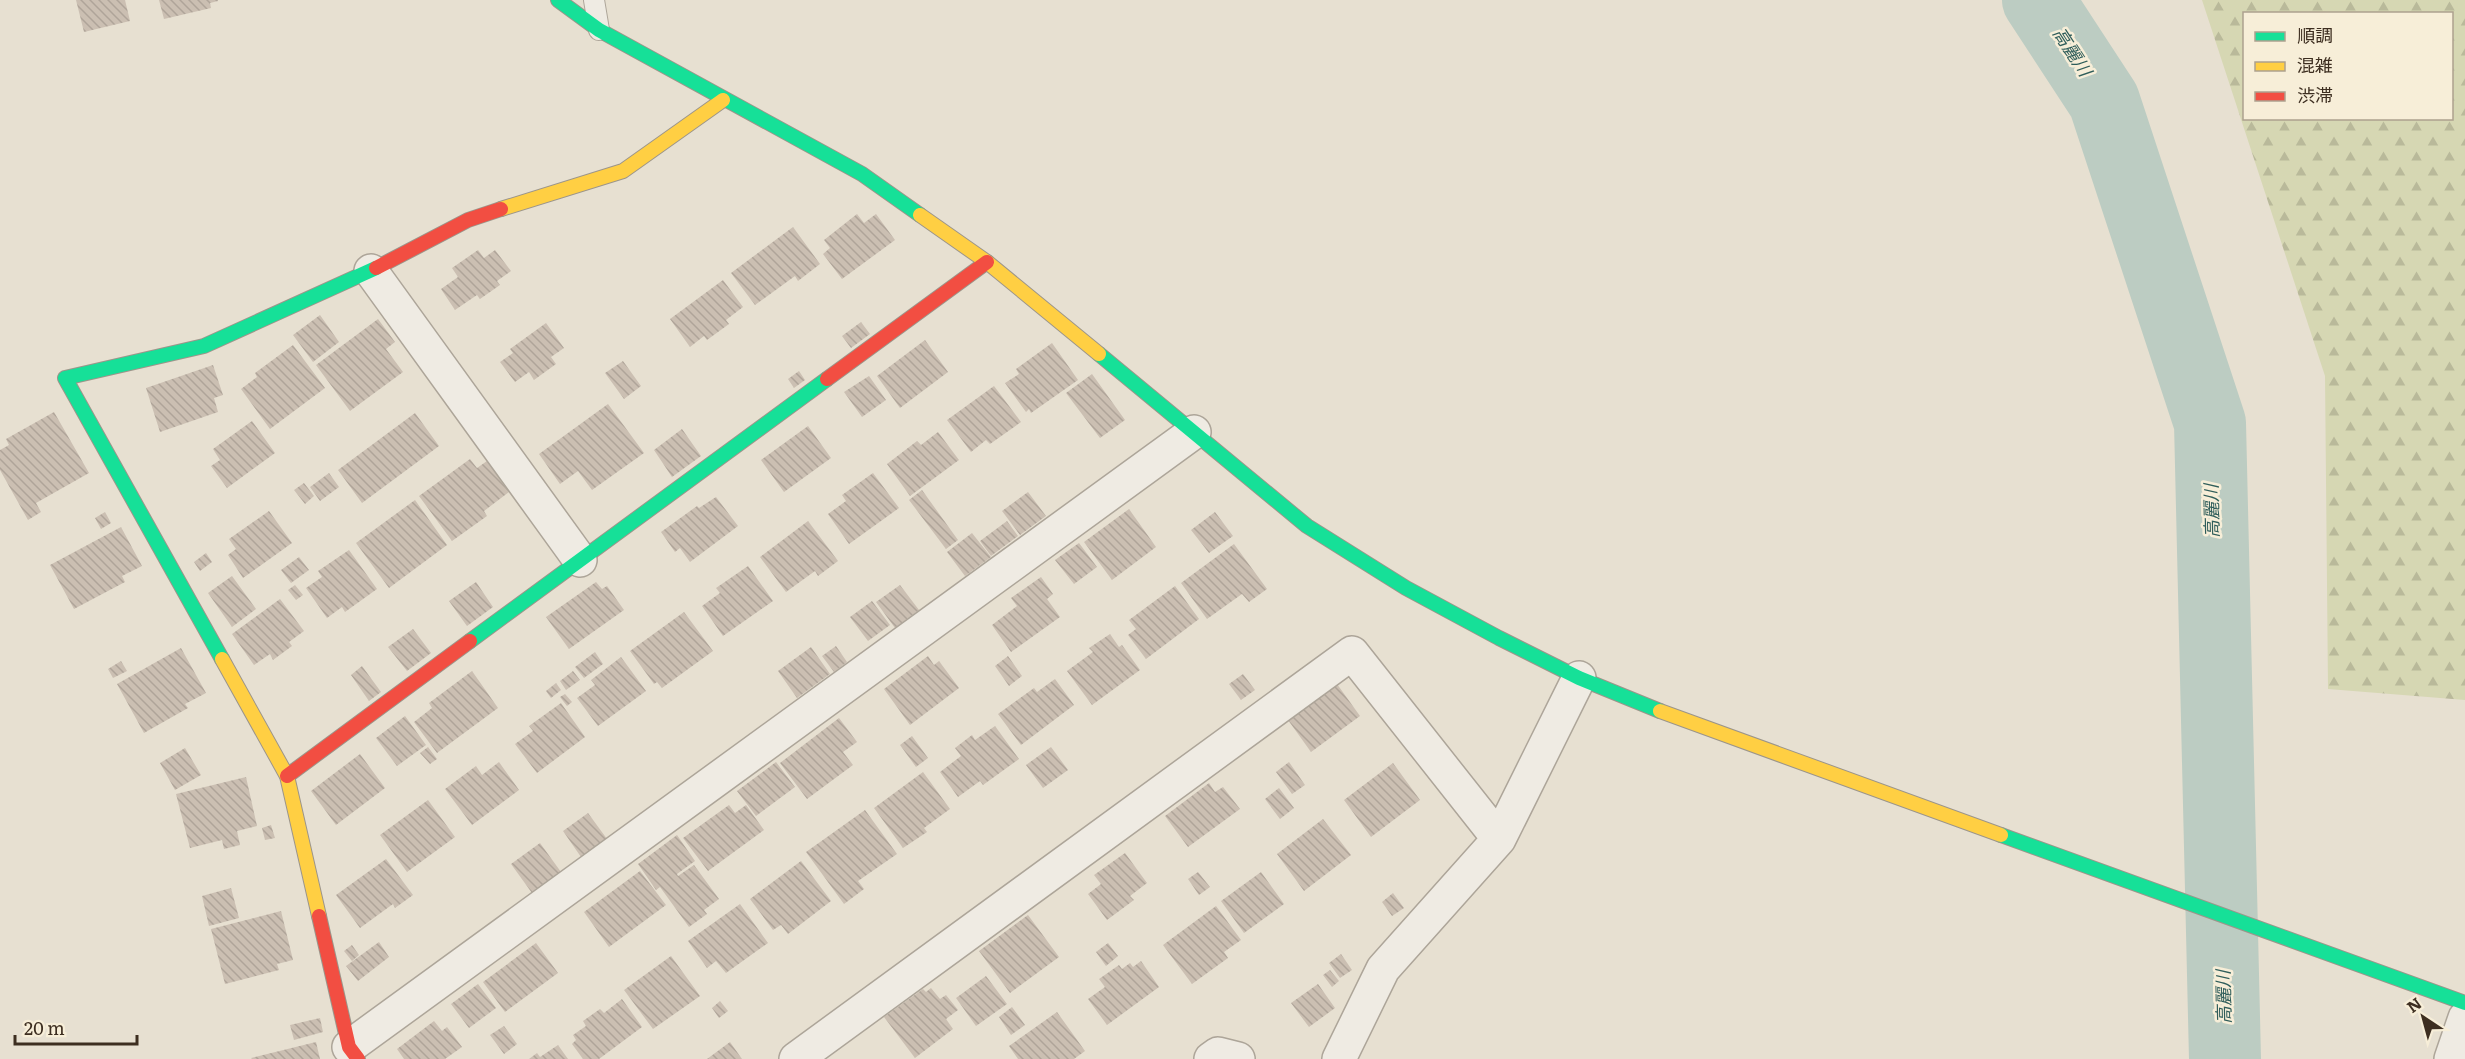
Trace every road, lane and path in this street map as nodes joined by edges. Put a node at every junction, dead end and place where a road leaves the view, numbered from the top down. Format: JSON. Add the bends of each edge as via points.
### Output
{"nodes":[{"id":1,"x":558,"y":0,"type":"edge"},
{"id":2,"x":594,"y":0,"type":"edge"},
{"id":3,"x":599,"y":30,"type":"junction"},
{"id":4,"x":723,"y":100,"type":"junction"},
{"id":5,"x":987,"y":262,"type":"junction"},
{"id":6,"x":371,"y":271,"type":"junction"},
{"id":7,"x":1194,"y":432,"type":"junction"},
{"id":8,"x":580,"y":560,"type":"junction"},
{"id":9,"x":1579,"y":678,"type":"junction"},
{"id":10,"x":287,"y":776,"type":"junction"},
{"id":11,"x":1499,"y":838,"type":"junction"},
{"id":12,"x":2465,"y":1003,"type":"edge"},
{"id":13,"x":2465,"y":1018,"type":"edge"},
{"id":14,"x":353,"y":1053,"type":"edge"},
{"id":15,"x":796,"y":1059,"type":"edge"},
{"id":16,"x":1211,"y":1059,"type":"edge"},
{"id":17,"x":1238,"y":1059,"type":"edge"},
{"id":18,"x":1339,"y":1059,"type":"edge"},
{"id":19,"x":2451,"y":1059,"type":"edge"}],
"edges":[{"from":1,"to":3,"type":"street"},
{"from":2,"to":3,"type":"lane"},
{"from":3,"to":4,"type":"street"},
{"from":4,"to":5,"type":"street","via":[[862,174]]},
{"from":4,"to":6,"type":"street","via":[[623,171],[468,220]]},
{"from":5,"to":7,"type":"street"},
{"from":5,"to":8,"type":"street"},
{"from":6,"to":8,"type":"street"},
{"from":6,"to":10,"type":"street","via":[[204,346],[64,378]]},
{"from":7,"to":9,"type":"street","via":[[1317,532],[1416,593]]},
{"from":7,"to":14,"type":"street"},
{"from":8,"to":10,"type":"street"},
{"from":9,"to":11,"type":"street"},
{"from":9,"to":12,"type":"street","via":[[1649,707]]},
{"from":10,"to":14,"type":"street"},
{"from":11,"to":15,"type":"street","via":[[1352,652]]},
{"from":11,"to":18,"type":"street","via":[[1383,969]]},
{"from":13,"to":19,"type":"street"},
{"from":16,"to":17,"type":"street","via":[[1218,1054]]}]}
